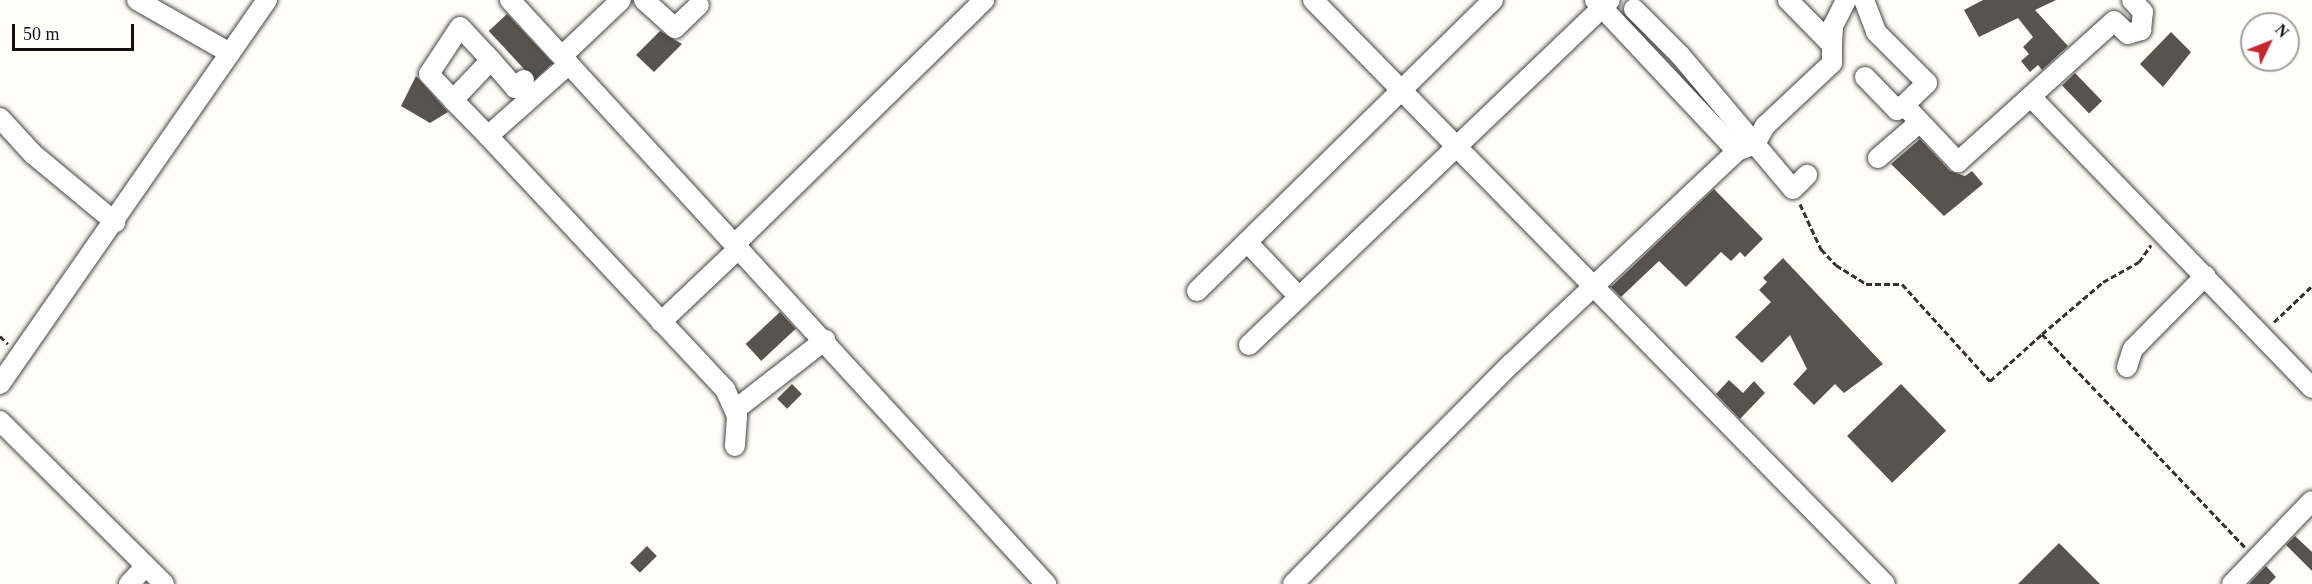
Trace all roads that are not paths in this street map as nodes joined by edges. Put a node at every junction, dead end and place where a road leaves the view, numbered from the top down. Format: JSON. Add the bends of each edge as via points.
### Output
{"nodes":[{"id":1,"x":137,"y":0,"type":"edge"},
{"id":2,"x":267,"y":0,"type":"edge"},
{"id":3,"x":510,"y":0,"type":"edge"},
{"id":4,"x":621,"y":0,"type":"edge"},
{"id":5,"x":644,"y":0,"type":"edge"},
{"id":6,"x":984,"y":0,"type":"edge"},
{"id":7,"x":1313,"y":0,"type":"edge"},
{"id":8,"x":1493,"y":0,"type":"edge"},
{"id":9,"x":1788,"y":0,"type":"edge"},
{"id":10,"x":1846,"y":0,"type":"edge"},
{"id":11,"x":1864,"y":0,"type":"edge"},
{"id":12,"x":2132,"y":0,"type":"edge"},
{"id":13,"x":1602,"y":2,"type":"edge"},
{"id":14,"x":699,"y":5,"type":"dead end"},
{"id":15,"x":1634,"y":9,"type":"dead end"},
{"id":16,"x":1832,"y":45,"type":"junction"},
{"id":17,"x":230,"y":54,"type":"junction"},
{"id":18,"x":491,"y":60,"type":"junction"},
{"id":19,"x":565,"y":60,"type":"junction"},
{"id":20,"x":1865,"y":77,"type":"dead end"},
{"id":21,"x":524,"y":80,"type":"dead end"},
{"id":22,"x":1400,"y":89,"type":"junction"},
{"id":23,"x":2032,"y":98,"type":"junction"},
{"id":24,"x":453,"y":100,"type":"junction"},
{"id":25,"x":1904,"y":105,"type":"junction"},
{"id":26,"x":0,"y":118,"type":"edge"},
{"id":27,"x":1920,"y":122,"type":"junction"},
{"id":28,"x":488,"y":136,"type":"junction"},
{"id":29,"x":1454,"y":146,"type":"junction"},
{"id":30,"x":1746,"y":147,"type":"junction"},
{"id":31,"x":1878,"y":158,"type":"dead end"},
{"id":32,"x":1800,"y":182,"type":"road end"},
{"id":33,"x":115,"y":222,"type":"junction"},
{"id":34,"x":1247,"y":242,"type":"junction"},
{"id":35,"x":737,"y":246,"type":"junction"},
{"id":36,"x":2205,"y":276,"type":"junction"},
{"id":37,"x":1593,"y":289,"type":"junction"},
{"id":38,"x":1197,"y":291,"type":"dead end"},
{"id":39,"x":1299,"y":297,"type":"junction"},
{"id":40,"x":661,"y":322,"type":"junction"},
{"id":41,"x":825,"y":340,"type":"junction"},
{"id":42,"x":1249,"y":345,"type":"dead end"},
{"id":43,"x":2127,"y":368,"type":"dead end"},
{"id":44,"x":0,"y":384,"type":"edge"},
{"id":45,"x":2312,"y":388,"type":"edge"},
{"id":46,"x":736,"y":408,"type":"junction"},
{"id":47,"x":0,"y":421,"type":"edge"},
{"id":48,"x":735,"y":446,"type":"dead end"},
{"id":49,"x":2312,"y":501,"type":"edge"},
{"id":50,"x":145,"y":567,"type":"junction"},
{"id":51,"x":129,"y":584,"type":"edge"},
{"id":52,"x":164,"y":584,"type":"edge"},
{"id":53,"x":1046,"y":584,"type":"edge"},
{"id":54,"x":1293,"y":584,"type":"edge"},
{"id":55,"x":1885,"y":584,"type":"edge"},
{"id":56,"x":2232,"y":584,"type":"edge"}],
"edges":[{"from":1,"to":17,"type":"street"},
{"from":2,"to":17,"type":"street"},
{"from":3,"to":19,"type":"street"},
{"from":4,"to":19,"type":"street"},
{"from":5,"to":14,"type":"street","via":[[675,28]]},
{"from":6,"to":35,"type":"street"},
{"from":7,"to":22,"type":"street"},
{"from":8,"to":22,"type":"street"},
{"from":9,"to":16,"type":"street"},
{"from":10,"to":16,"type":"street","via":[[1833,26]]},
{"from":11,"to":25,"type":"street","via":[[1876,32],[1927,83]]},
{"from":12,"to":23,"type":"street","via":[[2143,12],[2141,30],[2128,34],[2114,21]]},
{"from":13,"to":29,"type":"street"},
{"from":13,"to":30,"type":"street"},
{"from":15,"to":30,"type":"street"},
{"from":16,"to":30,"type":"street","via":[[1832,63]]},
{"from":17,"to":33,"type":"street"},
{"from":18,"to":21,"type":"street","via":[[515,88]]},
{"from":18,"to":24,"type":"street"},
{"from":18,"to":24,"type":"street","via":[[459,27],[429,74]]},
{"from":19,"to":28,"type":"street"},
{"from":19,"to":35,"type":"street"},
{"from":20,"to":25,"type":"street","via":[[1897,110]]},
{"from":22,"to":29,"type":"street"},
{"from":22,"to":34,"type":"street"},
{"from":23,"to":27,"type":"street","via":[[2013,108],[1958,162]]},
{"from":23,"to":36,"type":"street"},
{"from":24,"to":28,"type":"street"},
{"from":25,"to":27,"type":"street"},
{"from":26,"to":33,"type":"street","via":[[33,154]]},
{"from":27,"to":31,"type":"street"},
{"from":28,"to":40,"type":"street"},
{"from":29,"to":37,"type":"street"},
{"from":29,"to":39,"type":"street"},
{"from":30,"to":32,"type":"street"},
{"from":30,"to":37,"type":"street"},
{"from":33,"to":44,"type":"street"},
{"from":34,"to":38,"type":"street"},
{"from":34,"to":39,"type":"street"},
{"from":35,"to":40,"type":"street"},
{"from":35,"to":41,"type":"street"},
{"from":36,"to":43,"type":"street","via":[[2133,350]]},
{"from":36,"to":45,"type":"street"},
{"from":37,"to":54,"type":"street"},
{"from":37,"to":55,"type":"street"},
{"from":39,"to":42,"type":"street"},
{"from":40,"to":46,"type":"street","via":[[718,381]]},
{"from":41,"to":46,"type":"street"},
{"from":41,"to":53,"type":"street"},
{"from":46,"to":48,"type":"street"},
{"from":47,"to":50,"type":"street"},
{"from":49,"to":56,"type":"street"},
{"from":50,"to":51,"type":"street"},
{"from":50,"to":52,"type":"street"}]}
